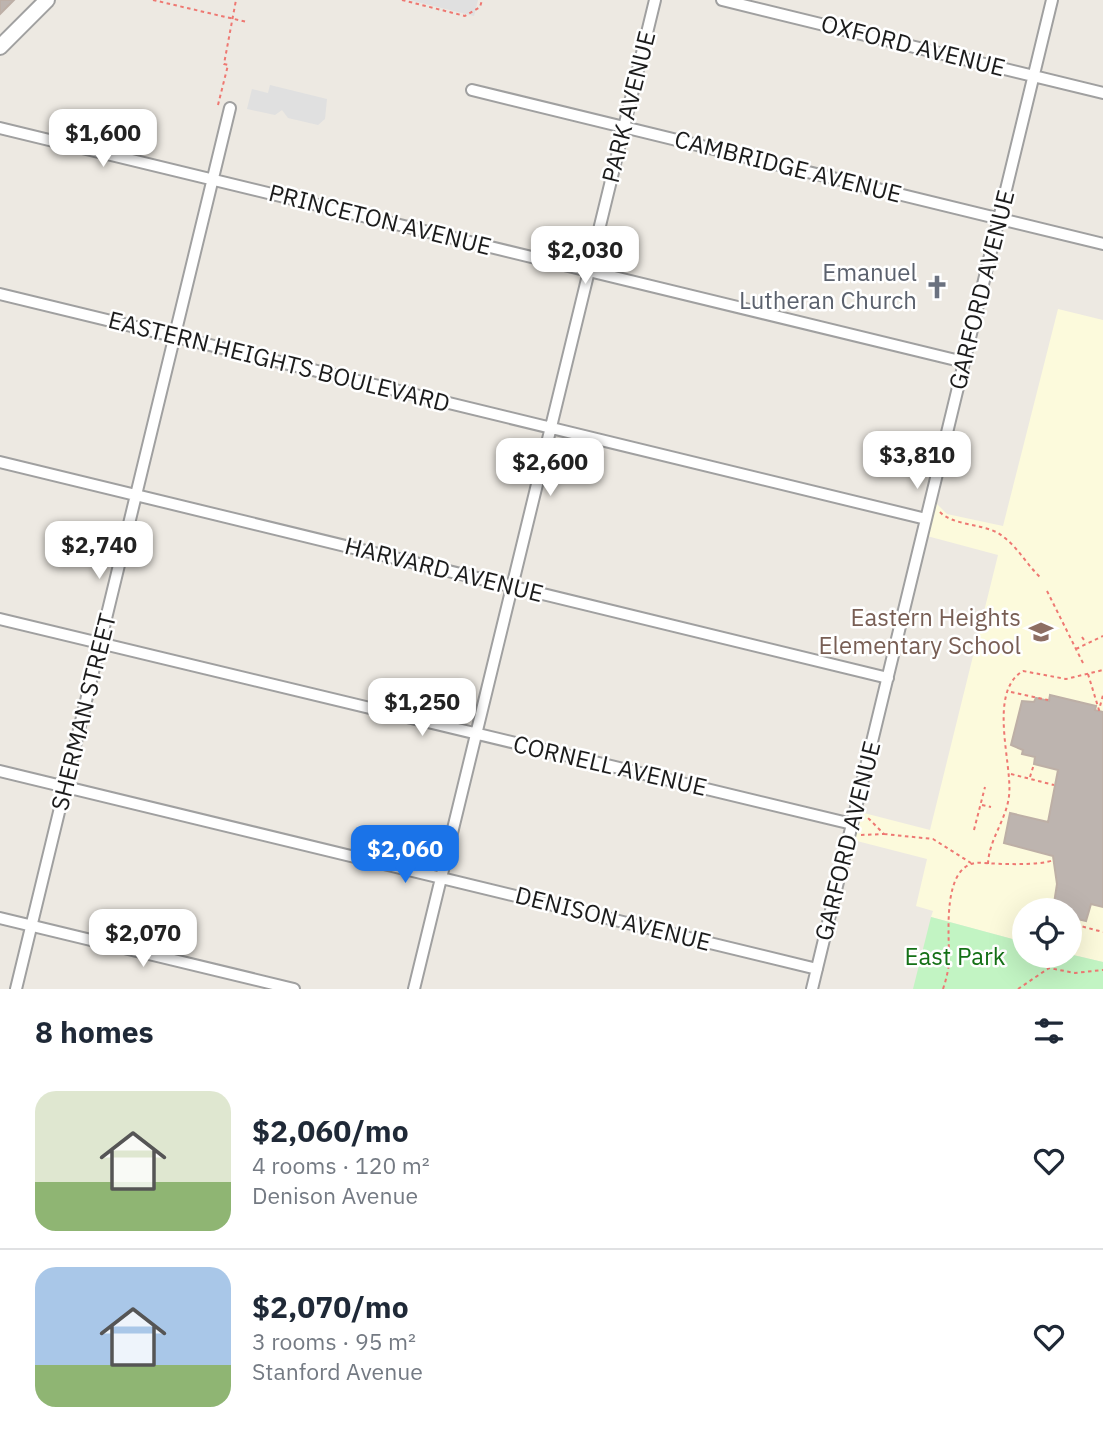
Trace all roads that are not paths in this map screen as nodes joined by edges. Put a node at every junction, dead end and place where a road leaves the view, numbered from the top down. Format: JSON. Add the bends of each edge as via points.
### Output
{"nodes":[{"id":1,"x":655,"y":0,"type":"edge"},
{"id":2,"x":722,"y":0,"type":"edge"},
{"id":3,"x":1052,"y":0,"type":"edge"},
{"id":4,"x":44,"y":1,"type":"edge"},
{"id":5,"x":0,"y":47,"type":"edge"},
{"id":6,"x":1034,"y":76,"type":"junction"},
{"id":7,"x":472,"y":90,"type":"dead end"},
{"id":8,"x":1103,"y":93,"type":"edge"},
{"id":9,"x":230,"y":108,"type":"dead end"},
{"id":10,"x":624,"y":127,"type":"junction"},
{"id":11,"x":0,"y":128,"type":"edge"},
{"id":12,"x":213,"y":180,"type":"junction"},
{"id":13,"x":999,"y":219,"type":"junction"},
{"id":14,"x":1103,"y":244,"type":"edge"},
{"id":15,"x":589,"y":271,"type":"junction"},
{"id":16,"x":0,"y":294,"type":"edge"},
{"id":17,"x":175,"y":337,"type":"junction"},
{"id":18,"x":964,"y":362,"type":"junction"},
{"id":19,"x":551,"y":428,"type":"junction"},
{"id":20,"x":0,"y":462,"type":"edge"},
{"id":21,"x":136,"y":495,"type":"junction"},
{"id":22,"x":926,"y":519,"type":"junction"},
{"id":23,"x":512,"y":587,"type":"junction"},
{"id":24,"x":0,"y":619,"type":"edge"},
{"id":25,"x":100,"y":643,"type":"junction"},
{"id":26,"x":888,"y":678,"type":"junction"},
{"id":27,"x":476,"y":734,"type":"junction"},
{"id":28,"x":0,"y":771,"type":"edge"},
{"id":29,"x":65,"y":787,"type":"junction"},
{"id":30,"x":852,"y":824,"type":"junction"},
{"id":31,"x":441,"y":878,"type":"junction"},
{"id":32,"x":0,"y":918,"type":"edge"},
{"id":33,"x":32,"y":925,"type":"junction"},
{"id":34,"x":817,"y":969,"type":"junction"},
{"id":35,"x":16,"y":989,"type":"edge"},
{"id":36,"x":294,"y":989,"type":"edge"},
{"id":37,"x":414,"y":989,"type":"edge"},
{"id":38,"x":812,"y":989,"type":"edge"}],
"edges":[{"from":1,"to":10,"type":"street","name":"PARK AVENUE"},
{"from":2,"to":6,"type":"street","name":"OXFORD AVENUE"},
{"from":3,"to":6,"type":"street","name":"GARFORD AVENUE"},
{"from":4,"to":5,"type":"street"},
{"from":6,"to":8,"type":"street","name":"OXFORD AVENUE"},
{"from":6,"to":13,"type":"street","name":"GARFORD AVENUE"},
{"from":7,"to":10,"type":"street","name":"CAMBRIDGE AVENUE"},
{"from":9,"to":12,"type":"street","name":"SHERMAN STREET"},
{"from":10,"to":13,"type":"street","name":"CAMBRIDGE AVENUE"},
{"from":10,"to":15,"type":"street","name":"PARK AVENUE"},
{"from":11,"to":12,"type":"street","name":"PRINCETON AVENUE"},
{"from":12,"to":15,"type":"street","name":"PRINCETON AVENUE"},
{"from":12,"to":17,"type":"street","name":"SHERMAN STREET"},
{"from":13,"to":14,"type":"street","name":"CAMBRIDGE AVENUE"},
{"from":13,"to":18,"type":"street","name":"GARFORD AVENUE"},
{"from":15,"to":18,"type":"street","name":"PRINCETON AVENUE"},
{"from":15,"to":19,"type":"street","name":"PARK AVENUE"},
{"from":16,"to":17,"type":"street","name":"EASTERN HEIGHTS BOULEVARD"},
{"from":17,"to":19,"type":"street","name":"EASTERN HEIGHTS BOULEVARD"},
{"from":17,"to":21,"type":"street","name":"SHERMAN STREET"},
{"from":18,"to":22,"type":"street","name":"GARFORD AVENUE"},
{"from":19,"to":22,"type":"street","name":"EASTERN HEIGHTS BOULEVARD"},
{"from":19,"to":23,"type":"street","name":"PARK AVENUE"},
{"from":20,"to":21,"type":"street","name":"HARVARD AVENUE"},
{"from":21,"to":23,"type":"street","name":"HARVARD AVENUE"},
{"from":21,"to":25,"type":"street","name":"SHERMAN STREET"},
{"from":22,"to":26,"type":"street","name":"GARFORD AVENUE"},
{"from":23,"to":26,"type":"street","name":"HARVARD AVENUE"},
{"from":23,"to":27,"type":"street","name":"PARK AVENUE"},
{"from":24,"to":25,"type":"street","name":"CORNELL AVENUE"},
{"from":25,"to":27,"type":"street","name":"CORNELL AVENUE"},
{"from":25,"to":29,"type":"street","name":"SHERMAN STREET"},
{"from":26,"to":30,"type":"street","name":"GARFORD AVENUE"},
{"from":27,"to":30,"type":"street","name":"CORNELL AVENUE"},
{"from":27,"to":31,"type":"street","name":"PARK AVENUE"},
{"from":28,"to":29,"type":"street","name":"DENISON AVENUE"},
{"from":29,"to":31,"type":"street","name":"DENISON AVENUE"},
{"from":29,"to":33,"type":"street","name":"SHERMAN STREET"},
{"from":30,"to":34,"type":"street","name":"GARFORD AVENUE"},
{"from":31,"to":34,"type":"street","name":"DENISON AVENUE"},
{"from":31,"to":37,"type":"street","name":"PARK AVENUE"},
{"from":32,"to":33,"type":"street"},
{"from":33,"to":35,"type":"street","name":"SHERMAN STREET"},
{"from":33,"to":36,"type":"street"},
{"from":34,"to":38,"type":"street","name":"GARFORD AVENUE"}]}
